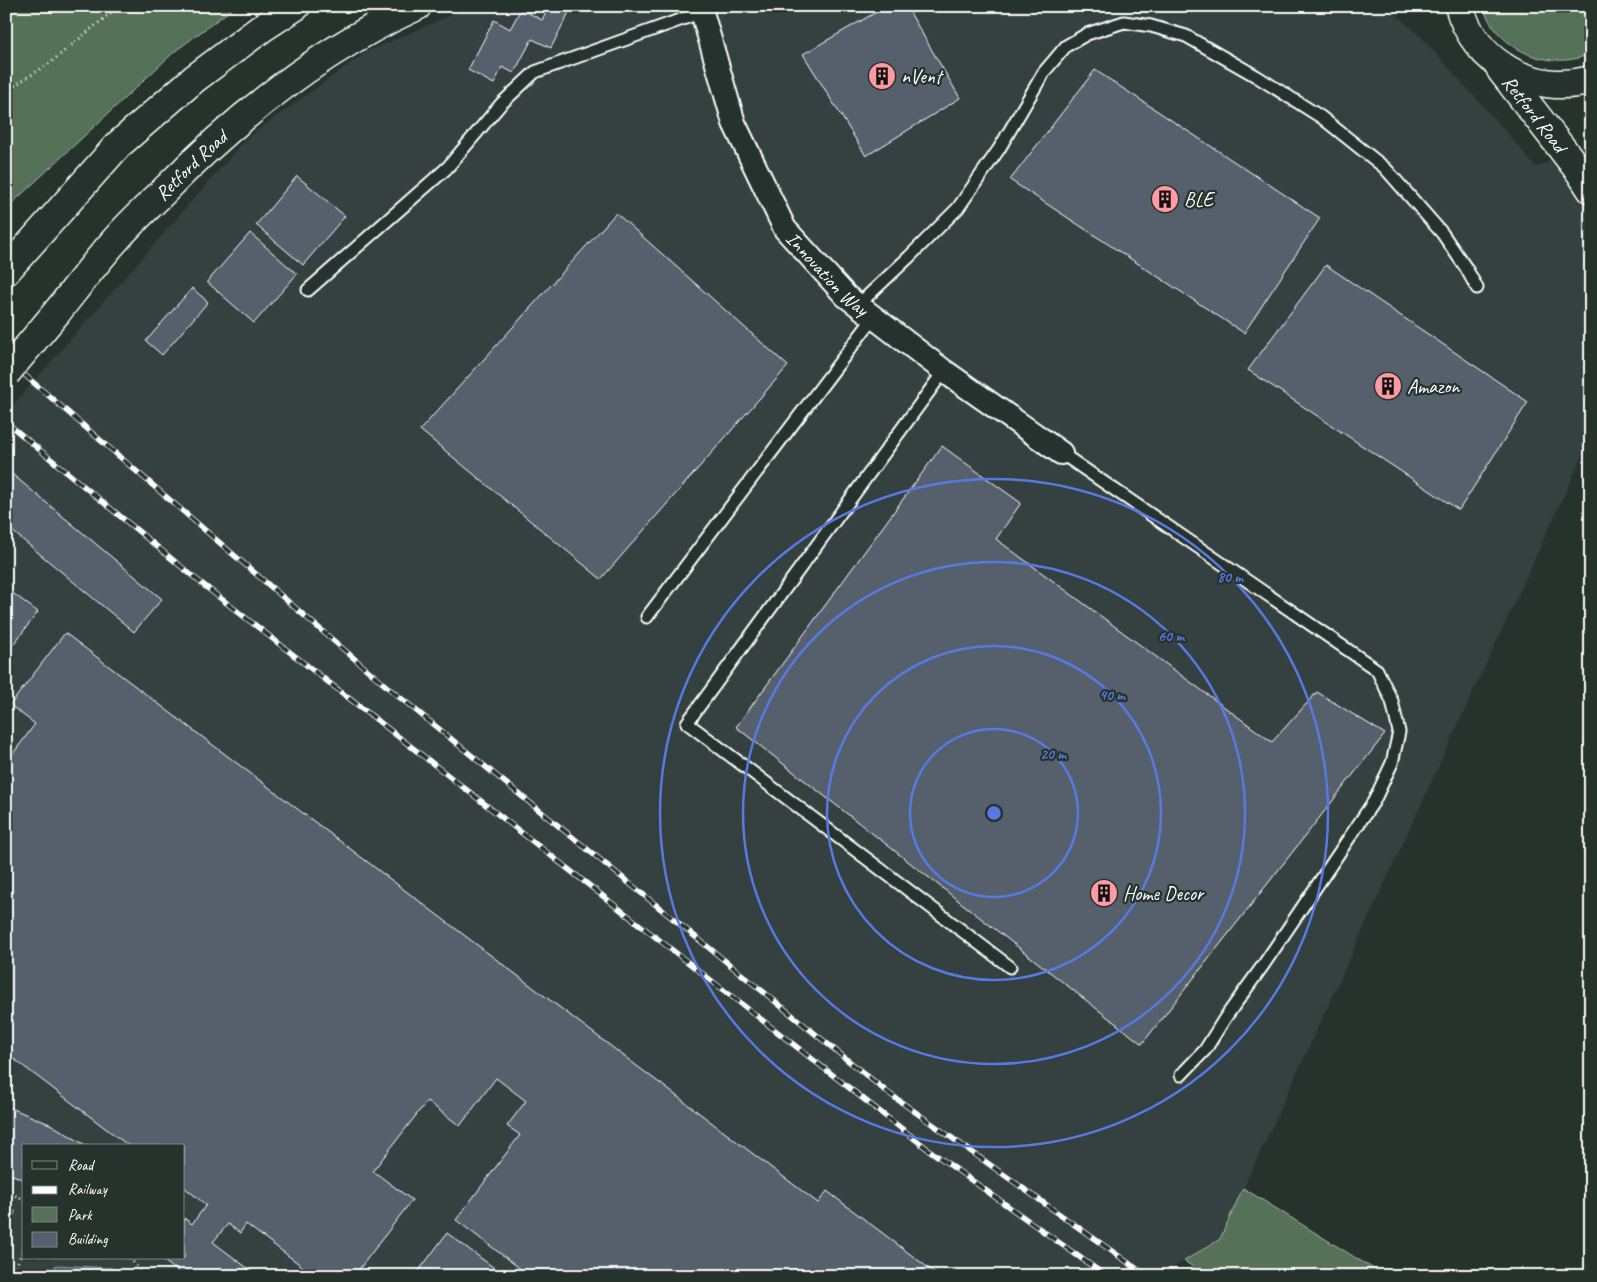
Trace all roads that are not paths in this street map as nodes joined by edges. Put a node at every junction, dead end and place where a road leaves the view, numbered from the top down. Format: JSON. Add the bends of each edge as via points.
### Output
{"nodes":[{"id":1,"x":296,"y":6,"type":"edge"},
{"id":2,"x":417,"y":6,"type":"edge"},
{"id":3,"x":1444,"y":6,"type":"edge"},
{"id":4,"x":1459,"y":6,"type":"edge"},
{"id":5,"x":701,"y":8,"type":"edge"},
{"id":6,"x":1471,"y":35,"type":"junction"},
{"id":7,"x":1496,"y":63,"type":"junction"},
{"id":8,"x":1591,"y":80,"type":"edge"},
{"id":9,"x":1591,"y":189,"type":"edge"},
{"id":10,"x":6,"y":270,"type":"edge"},
{"id":11,"x":1477,"y":288,"type":"dead end"},
{"id":12,"x":308,"y":290,"type":"dead end"},
{"id":13,"x":866,"y":311,"type":"junction"},
{"id":14,"x":944,"y":371,"type":"junction"},
{"id":15,"x":6,"y":373,"type":"edge"},
{"id":16,"x":1061,"y":453,"type":"joint"},
{"id":17,"x":646,"y":617,"type":"dead end"},
{"id":18,"x":1010,"y":967,"type":"dead end"},
{"id":19,"x":1181,"y":1075,"type":"dead end"}],
"edges":[{"from":1,"to":10,"type":"main road","via":[[194,79],[118,145]]},
{"from":2,"to":15,"type":"main road","name":"Retford Road","bridge":true,"via":[[320,58],[254,107],[119,235]]},
{"from":3,"to":6,"type":"main road"},
{"from":4,"to":6,"type":"main road"},
{"from":5,"to":12,"type":"lane","via":[[535,72],[501,104],[447,168]]},
{"from":5,"to":13,"type":"street","name":"Innovation Way","via":[[734,123],[785,229],[846,296]]},
{"from":6,"to":7,"type":"main road"},
{"from":7,"to":8,"type":"main road","via":[[1520,77],[1548,84],[1576,84]]},
{"from":7,"to":9,"type":"main road","name":"Retford Road"},
{"from":11,"to":13,"type":"lane","via":[[1442,233],[1385,168],[1321,117],[1186,36],[1124,22],[1087,34],[1066,46],[1044,72],[958,208],[909,257]]},
{"from":13,"to":14,"type":"street","name":"Innovation Way"},
{"from":13,"to":17,"type":"lane"},
{"from":14,"to":16,"type":"street","name":"Innovation Way"},
{"from":14,"to":18,"type":"lane","via":[[687,723]]},
{"from":16,"to":19,"type":"lane","via":[[1377,670],[1392,701],[1399,732],[1392,763],[1374,800],[1205,1050]]}]}
